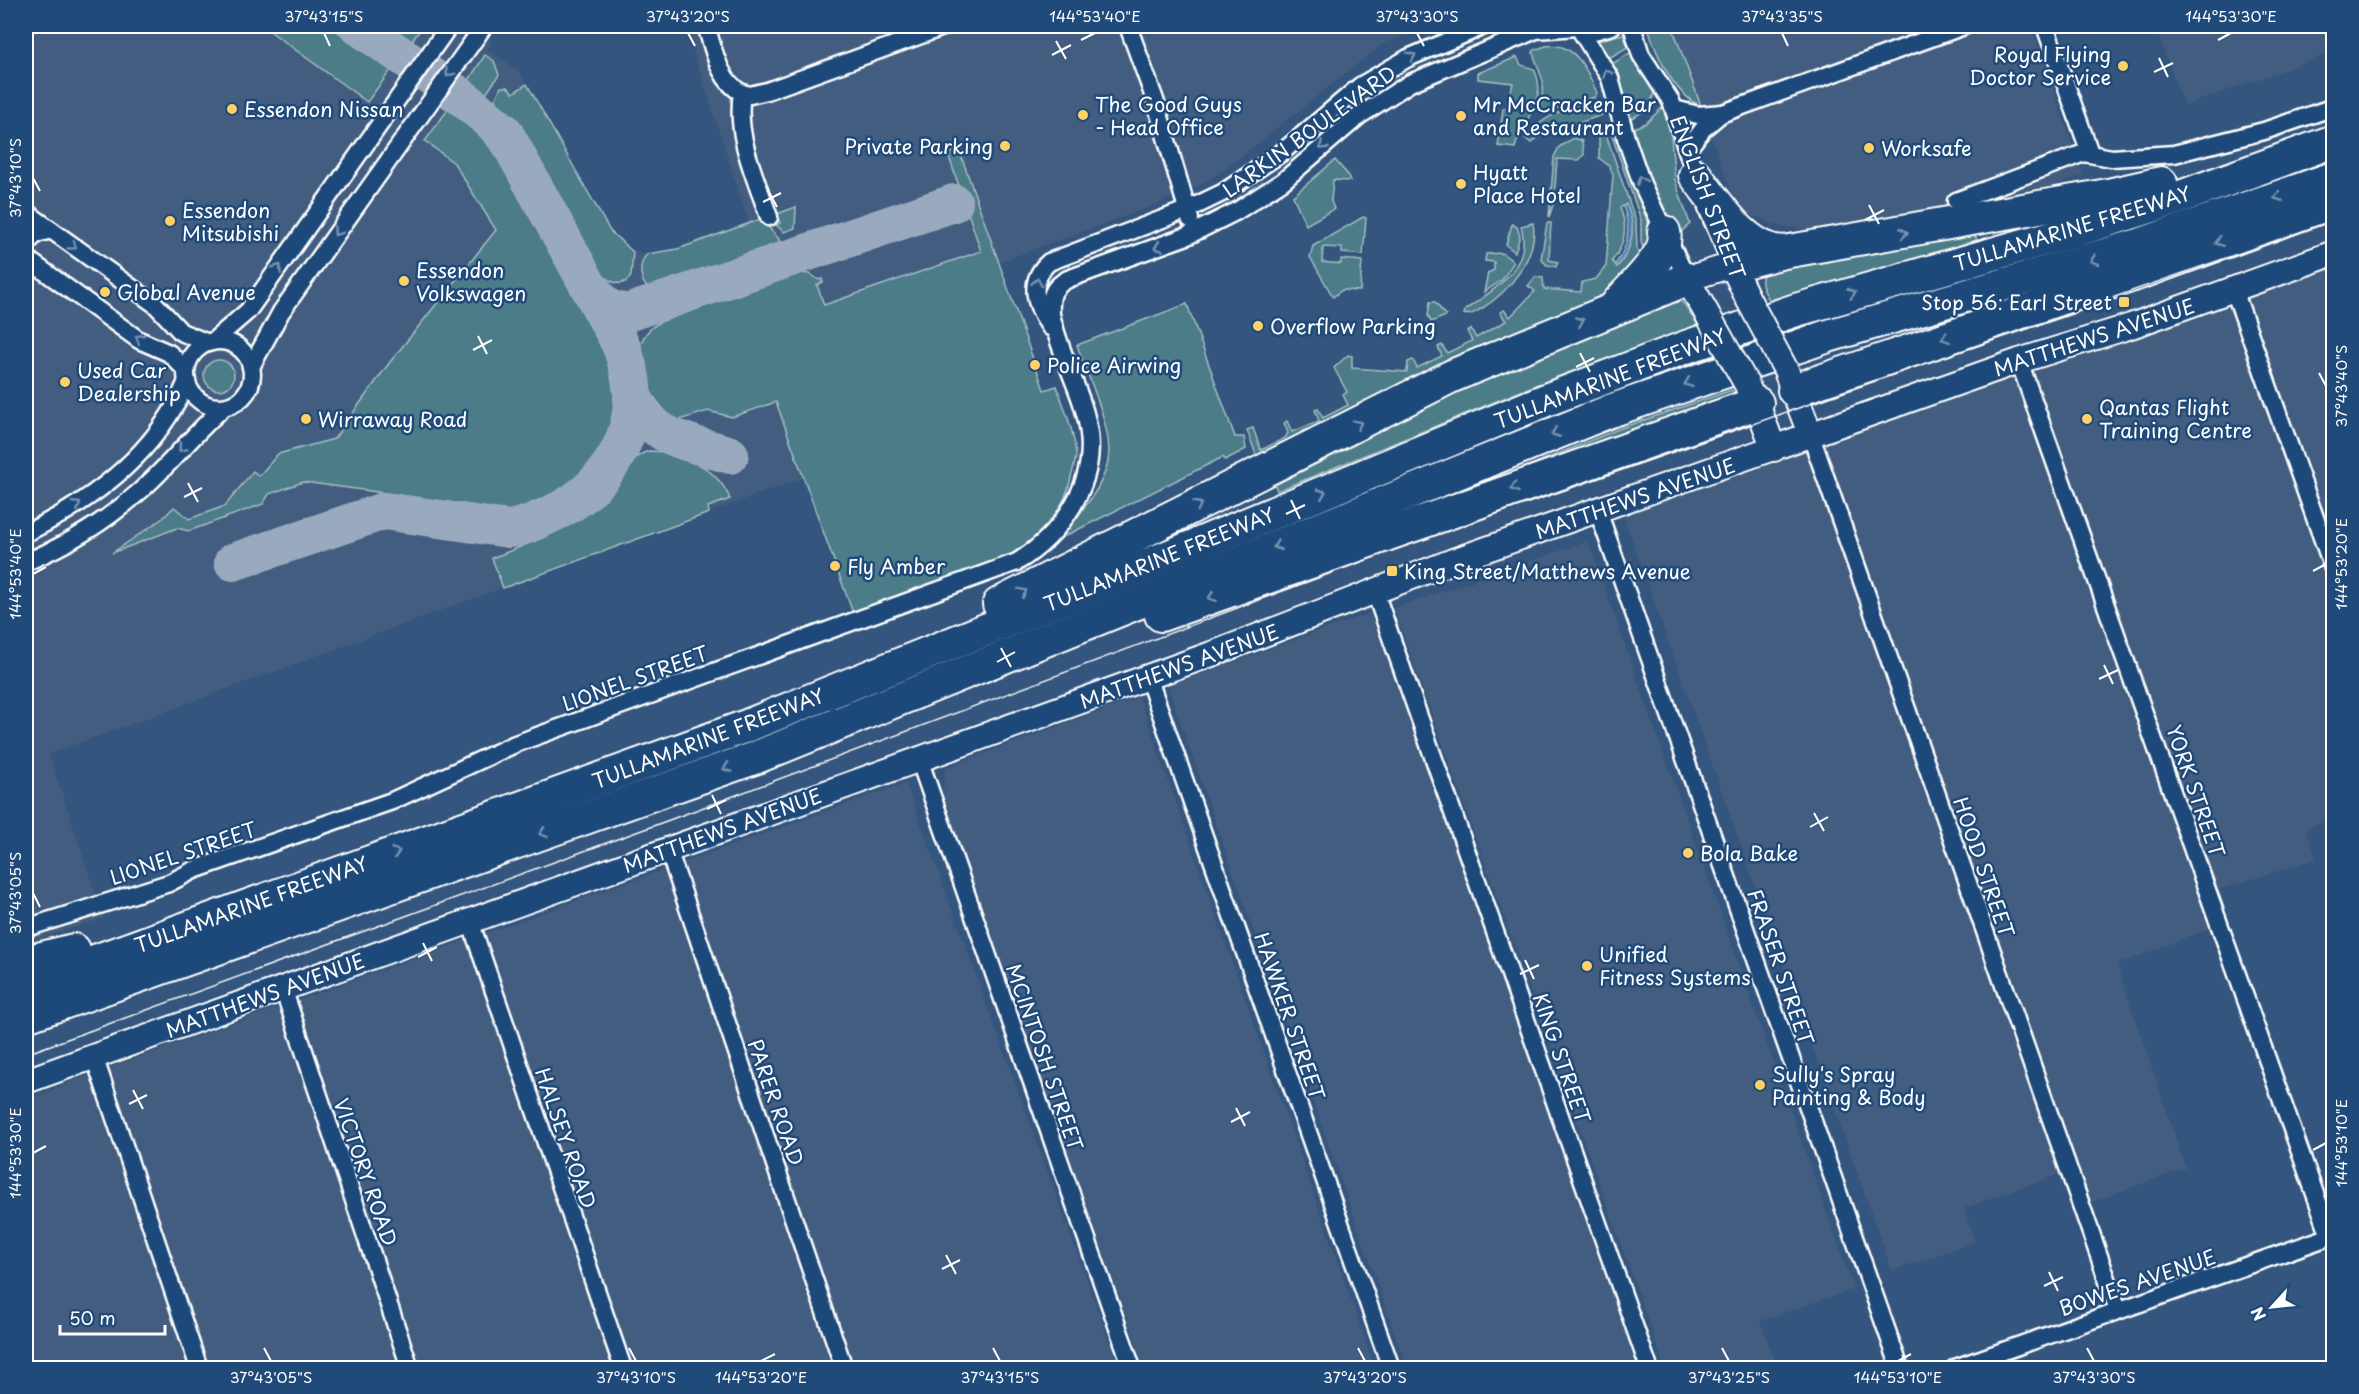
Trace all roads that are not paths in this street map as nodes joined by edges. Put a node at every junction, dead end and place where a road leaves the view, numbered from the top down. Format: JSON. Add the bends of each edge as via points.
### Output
{"nodes":[{"id":1,"x":449,"y":26,"type":"edge"},
{"id":2,"x":484,"y":26,"type":"edge"},
{"id":3,"x":706,"y":26,"type":"edge"},
{"id":4,"x":946,"y":26,"type":"edge"},
{"id":5,"x":1128,"y":26,"type":"edge"},
{"id":6,"x":1484,"y":26,"type":"edge"},
{"id":7,"x":1612,"y":26,"type":"edge"},
{"id":8,"x":1632,"y":26,"type":"edge"},
{"id":9,"x":1964,"y":26,"type":"edge"},
{"id":10,"x":2045,"y":26,"type":"edge"},
{"id":11,"x":1577,"y":27,"type":"edge"},
{"id":12,"x":742,"y":93,"type":"junction"},
{"id":13,"x":2334,"y":106,"type":"edge"},
{"id":14,"x":1674,"y":109,"type":"junction"},
{"id":15,"x":1723,"y":112,"type":"junction"},
{"id":16,"x":2334,"y":138,"type":"edge"},
{"id":17,"x":368,"y":142,"type":"junction"},
{"id":18,"x":2090,"y":153,"type":"junction"},
{"id":19,"x":390,"y":158,"type":"junction"},
{"id":20,"x":1691,"y":163,"type":"junction"},
{"id":21,"x":2334,"y":178,"type":"edge"},
{"id":22,"x":1956,"y":201,"type":"dead end"},
{"id":23,"x":2334,"y":202,"type":"edge"},
{"id":24,"x":1189,"y":209,"type":"junction"},
{"id":25,"x":26,"y":212,"type":"edge"},
{"id":26,"x":769,"y":217,"type":"dead end"},
{"id":27,"x":51,"y":230,"type":"junction"},
{"id":28,"x":1664,"y":232,"type":"junction"},
{"id":29,"x":1193,"y":233,"type":"junction"},
{"id":30,"x":26,"y":244,"type":"edge"},
{"id":31,"x":1784,"y":252,"type":"junction"},
{"id":32,"x":2334,"y":253,"type":"edge"},
{"id":33,"x":26,"y":258,"type":"edge"},
{"id":34,"x":1732,"y":265,"type":"junction"},
{"id":35,"x":1687,"y":279,"type":"junction"},
{"id":36,"x":2234,"y":290,"type":"junction"},
{"id":37,"x":1616,"y":306,"type":"junction"},
{"id":38,"x":1057,"y":334,"type":"junction"},
{"id":39,"x":210,"y":342,"type":"junction"},
{"id":40,"x":2019,"y":361,"type":"junction"},
{"id":41,"x":251,"y":367,"type":"junction"},
{"id":42,"x":187,"y":375,"type":"junction"},
{"id":43,"x":1790,"y":381,"type":"junction"},
{"id":44,"x":1752,"y":394,"type":"junction"},
{"id":45,"x":224,"y":406,"type":"junction"},
{"id":46,"x":1811,"y":436,"type":"junction"},
{"id":47,"x":1774,"y":449,"type":"junction"},
{"id":48,"x":1598,"y":512,"type":"junction"},
{"id":49,"x":26,"y":533,"type":"edge"},
{"id":50,"x":26,"y":562,"type":"edge"},
{"id":51,"x":2334,"y":570,"type":"edge"},
{"id":52,"x":1376,"y":592,"type":"junction"},
{"id":53,"x":1148,"y":677,"type":"junction"},
{"id":54,"x":744,"y":727,"type":"junction"},
{"id":55,"x":757,"y":757,"type":"junction"},
{"id":56,"x":919,"y":759,"type":"junction"},
{"id":57,"x":668,"y":849,"type":"junction"},
{"id":58,"x":350,"y":868,"type":"junction"},
{"id":59,"x":470,"y":921,"type":"junction"},
{"id":60,"x":26,"y":928,"type":"edge"},
{"id":61,"x":26,"y":962,"type":"edge"},
{"id":62,"x":26,"y":986,"type":"edge"},
{"id":63,"x":283,"y":988,"type":"junction"},
{"id":64,"x":34,"y":1014,"type":"edge"},
{"id":65,"x":94,"y":1056,"type":"junction"},
{"id":66,"x":26,"y":1081,"type":"edge"},
{"id":67,"x":2332,"y":1235,"type":"edge"},
{"id":68,"x":2118,"y":1311,"type":"junction"},
{"id":69,"x":198,"y":1368,"type":"edge"},
{"id":70,"x":410,"y":1368,"type":"edge"},
{"id":71,"x":622,"y":1368,"type":"edge"},
{"id":72,"x":844,"y":1368,"type":"edge"},
{"id":73,"x":1132,"y":1368,"type":"edge"},
{"id":74,"x":1391,"y":1368,"type":"edge"},
{"id":75,"x":1649,"y":1368,"type":"edge"},
{"id":76,"x":1900,"y":1368,"type":"edge"},
{"id":77,"x":1954,"y":1368,"type":"edge"}],
"edges":[{"from":1,"to":17,"type":"street"},
{"from":2,"to":19,"type":"street","one_way":true},
{"from":3,"to":12,"type":"street","via":[[724,75]]},
{"from":4,"to":12,"type":"street","via":[[767,91]]},
{"from":5,"to":24,"type":"street"},
{"from":24,"to":6,"type":"street","name":"LARKIN BOULEVARD","one_way":true,"via":[[1261,168],[1373,78]]},
{"from":7,"to":11,"type":"street","name":"LARKIN BOULEVARD","via":[[1599,30]]},
{"from":8,"to":14,"type":"street","name":"ENGLISH STREET","via":[[1639,49]]},
{"from":9,"to":15,"type":"street"},
{"from":10,"to":18,"type":"street"},
{"from":28,"to":11,"type":"street","one_way":true,"via":[[1629,149],[1610,78]]},
{"from":11,"to":29,"type":"street","name":"LARKIN BOULEVARD","one_way":true,"via":[[1536,30],[1410,83],[1359,116],[1263,195]]},
{"from":12,"to":26,"type":"street","via":[[741,135]]},
{"from":13,"to":18,"type":"street","via":[[2264,131],[2174,154],[2112,158]]},
{"from":14,"to":15,"type":"street","via":[[1698,115]]},
{"from":14,"to":20,"type":"street","name":"ENGLISH STREET"},
{"from":15,"to":20,"type":"street","via":[[1703,129]]},
{"from":31,"to":16,"type":"highway","one_way":true,"via":[[2116,194]]},
{"from":54,"to":16,"type":"highway","name":"TULLAMARINE FREEWAY","one_way":true,"via":[[1546,400],[1686,347],[1796,310],[2164,202]]},
{"from":17,"to":19,"type":"street"},
{"from":39,"to":17,"type":"street","one_way":true,"via":[[248,311]]},
{"from":18,"to":22,"type":"street"},
{"from":19,"to":41,"type":"street","one_way":true,"via":[[277,317]]},
{"from":20,"to":31,"type":"highway","via":[[1750,238],[1770,250]]},
{"from":20,"to":34,"type":"street","name":"ENGLISH STREET"},
{"from":21,"to":55,"type":"highway","name":"TULLAMARINE FREEWAY","one_way":true,"via":[[2142,244],[1767,356],[1610,411]]},
{"from":23,"to":43,"type":"highway","one_way":true,"via":[[2139,273]]},
{"from":24,"to":29,"type":"street"},
{"from":38,"to":24,"type":"street","name":"LARKIN BOULEVARD","one_way":true,"via":[[1041,313],[1034,291],[1036,278],[1045,265]]},
{"from":25,"to":27,"type":"street"},
{"from":27,"to":30,"type":"street","via":[[36,234]]},
{"from":27,"to":39,"type":"street","one_way":true,"via":[[156,305],[181,332]]},
{"from":28,"to":35,"type":"street"},
{"from":28,"to":37,"type":"highway","via":[[1665,242],[1658,256]]},
{"from":29,"to":38,"type":"street","name":"LARKIN BOULEVARD","one_way":true,"via":[[1060,283],[1051,301]]},
{"from":31,"to":34,"type":"highway"},
{"from":32,"to":36,"type":"main road","name":"MATTHEWS AVENUE"},
{"from":42,"to":33,"type":"street","one_way":true,"via":[[169,353],[139,340]]},
{"from":34,"to":35,"type":"main road"},
{"from":34,"to":43,"type":"main road","name":"ENGLISH STREET","bridge":true},
{"from":35,"to":37,"type":"highway"},
{"from":35,"to":44,"type":"main road","bridge":true},
{"from":36,"to":40,"type":"main road","name":"MATTHEWS AVENUE"},
{"from":36,"to":51,"type":"street"},
{"from":54,"to":37,"type":"highway","one_way":true,"via":[[1054,578],[1452,376]]},
{"from":38,"to":60,"type":"street","name":"LIONEL STREET","via":[[1090,433],[1091,459],[1084,483],[1064,518],[1044,543],[1017,562],[515,744],[377,807],[194,870],[169,883]]},
{"from":39,"to":41,"type":"street","via":[[237,347]]},
{"from":39,"to":42,"type":"street","via":[[193,354]]},
{"from":40,"to":46,"type":"main road","name":"MATTHEWS AVENUE"},
{"from":40,"to":67,"type":"street","name":"YORK STREET"},
{"from":41,"to":45,"type":"street","via":[[247,390],[238,400]]},
{"from":42,"to":45,"type":"street","via":[[198,399]]},
{"from":49,"to":42,"type":"street","one_way":true,"via":[[89,497],[140,453],[166,422]]},
{"from":43,"to":44,"type":"main road"},
{"from":43,"to":46,"type":"main road","name":"ENGLISH STREET"},
{"from":44,"to":47,"type":"main road"},
{"from":44,"to":55,"type":"highway","one_way":true},
{"from":45,"to":50,"type":"street","one_way":true,"via":[[121,507],[79,536]]},
{"from":46,"to":47,"type":"main road","name":"MATTHEWS AVENUE"},
{"from":46,"to":68,"type":"street","name":"HOOD STREET"},
{"from":47,"to":48,"type":"main road","name":"MATTHEWS AVENUE"},
{"from":48,"to":52,"type":"main road","name":"MATTHEWS AVENUE","via":[[1453,561]]},
{"from":48,"to":76,"type":"street","name":"FRASER STREET"},
{"from":52,"to":53,"type":"main road","name":"MATTHEWS AVENUE"},
{"from":52,"to":75,"type":"street","name":"KING STREET"},
{"from":53,"to":56,"type":"main road","name":"MATTHEWS AVENUE"},
{"from":53,"to":74,"type":"street","name":"HAWKER STREET"},
{"from":58,"to":54,"type":"highway","name":"TULLAMARINE FREEWAY","one_way":true},
{"from":55,"to":64,"type":"highway","name":"TULLAMARINE FREEWAY","one_way":true},
{"from":56,"to":57,"type":"main road","name":"MATTHEWS AVENUE"},
{"from":56,"to":73,"type":"street","name":"MCINTOSH STREET"},
{"from":57,"to":59,"type":"main road","name":"MATTHEWS AVENUE"},
{"from":57,"to":72,"type":"street","name":"PARER ROAD"},
{"from":58,"to":61,"type":"highway","via":[[188,919]]},
{"from":58,"to":62,"type":"highway","name":"TULLAMARINE FREEWAY"},
{"from":59,"to":63,"type":"main road","name":"MATTHEWS AVENUE"},
{"from":59,"to":71,"type":"street","name":"HALSEY ROAD"},
{"from":63,"to":65,"type":"main road","name":"MATTHEWS AVENUE"},
{"from":63,"to":70,"type":"street","name":"VICTORY ROAD"},
{"from":65,"to":66,"type":"main road","name":"MATTHEWS AVENUE"},
{"from":65,"to":69,"type":"street"},
{"from":67,"to":68,"type":"street","name":"BOWES AVENUE"},
{"from":68,"to":77,"type":"street","name":"BOWES AVENUE"}]}
